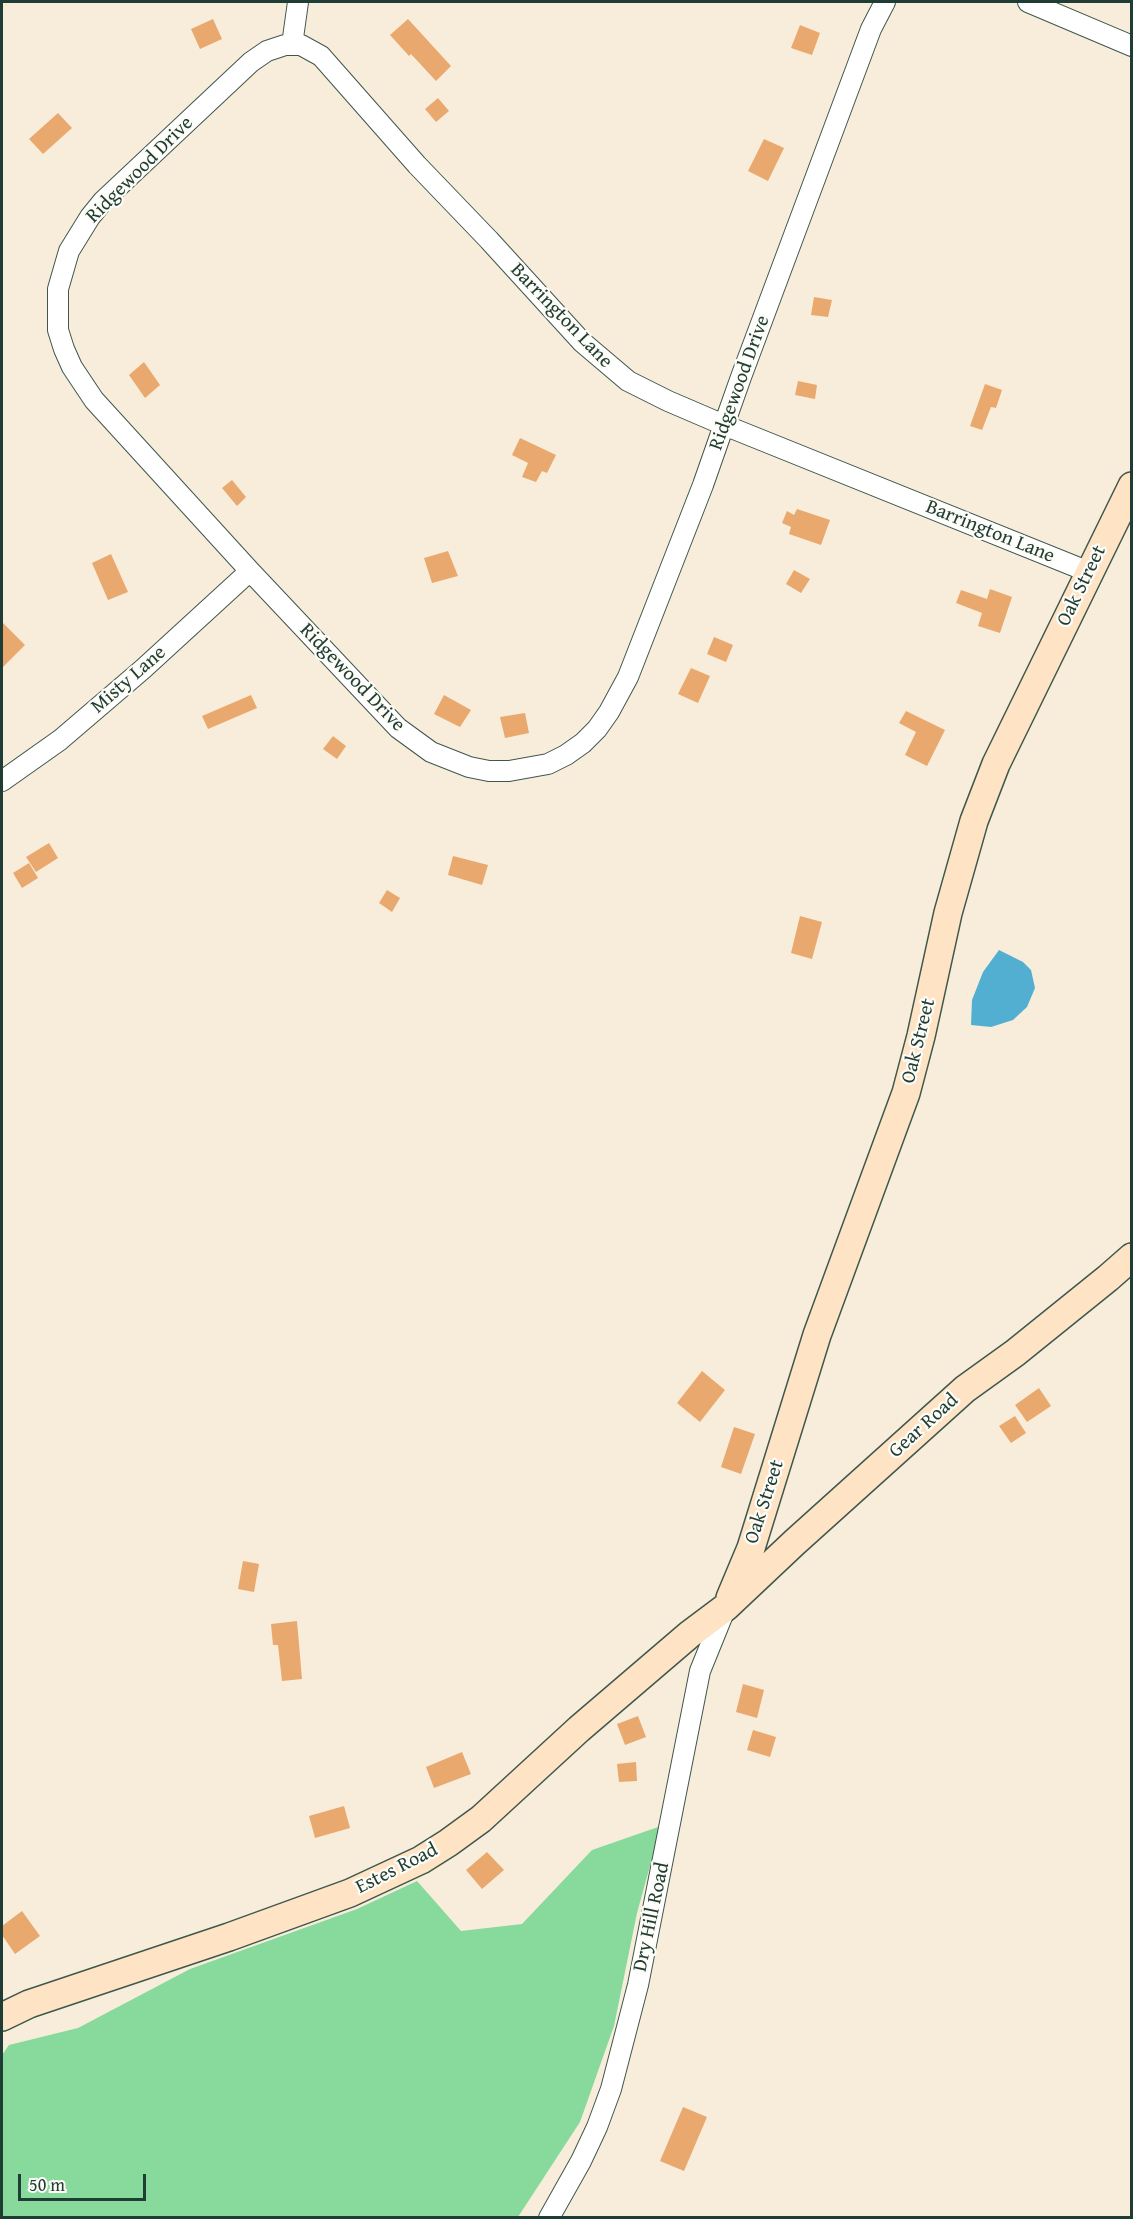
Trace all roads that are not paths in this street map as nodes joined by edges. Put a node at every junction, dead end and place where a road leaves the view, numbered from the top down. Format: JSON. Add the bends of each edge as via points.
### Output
{"nodes":[{"id":1,"x":298,"y":2,"type":"edge"},
{"id":2,"x":885,"y":2,"type":"edge"},
{"id":3,"x":1028,"y":2,"type":"edge"},
{"id":4,"x":297,"y":45,"type":"junction"},
{"id":5,"x":1131,"y":46,"type":"edge"},
{"id":6,"x":724,"y":425,"type":"junction"},
{"id":7,"x":1131,"y":486,"type":"edge"},
{"id":8,"x":250,"y":571,"type":"junction"},
{"id":9,"x":1089,"y":572,"type":"junction"},
{"id":10,"x":2,"y":781,"type":"edge"},
{"id":11,"x":1131,"y":1257,"type":"edge"},
{"id":12,"x":726,"y":1607,"type":"junction"},
{"id":13,"x":2,"y":2017,"type":"edge"},
{"id":14,"x":549,"y":2217,"type":"edge"}],
"edges":[{"from":1,"to":4,"type":"street"},
{"from":2,"to":6,"type":"street","name":"Ridgewood Drive","via":[[871,29]]},
{"from":3,"to":5,"type":"street"},
{"from":4,"to":6,"type":"street","name":"Barrington Lane","via":[[321,56],[417,165],[582,342],[612,369],[668,401]]},
{"from":4,"to":8,"type":"street","name":"Ridgewood Drive","via":[[267,51],[251,62],[103,201],[78,233],[58,289],[58,330],[82,384]]},
{"from":6,"to":8,"type":"street","name":"Ridgewood Drive","via":[[628,677],[597,729],[583,743],[548,764],[489,771],[450,761],[414,741],[383,714]]},
{"from":6,"to":9,"type":"street","name":"Barrington Lane"},
{"from":7,"to":9,"type":"street","name":"Oak Street"},
{"from":8,"to":10,"type":"street","name":"Misty Lane","via":[[60,740]]},
{"from":9,"to":12,"type":"street","name":"Oak Street","via":[[996,764],[974,821],[906,1093],[817,1335],[751,1548]]},
{"from":11,"to":12,"type":"street","name":"Gear Road","via":[[965,1389]]},
{"from":12,"to":13,"type":"street","name":"Estes Road","via":[[588,1721],[481,1819],[421,1860],[350,1893],[29,2004]]},
{"from":12,"to":14,"type":"street","name":"Dry Hill Road","via":[[700,1671],[638,1985],[611,2089],[581,2161]]}]}
